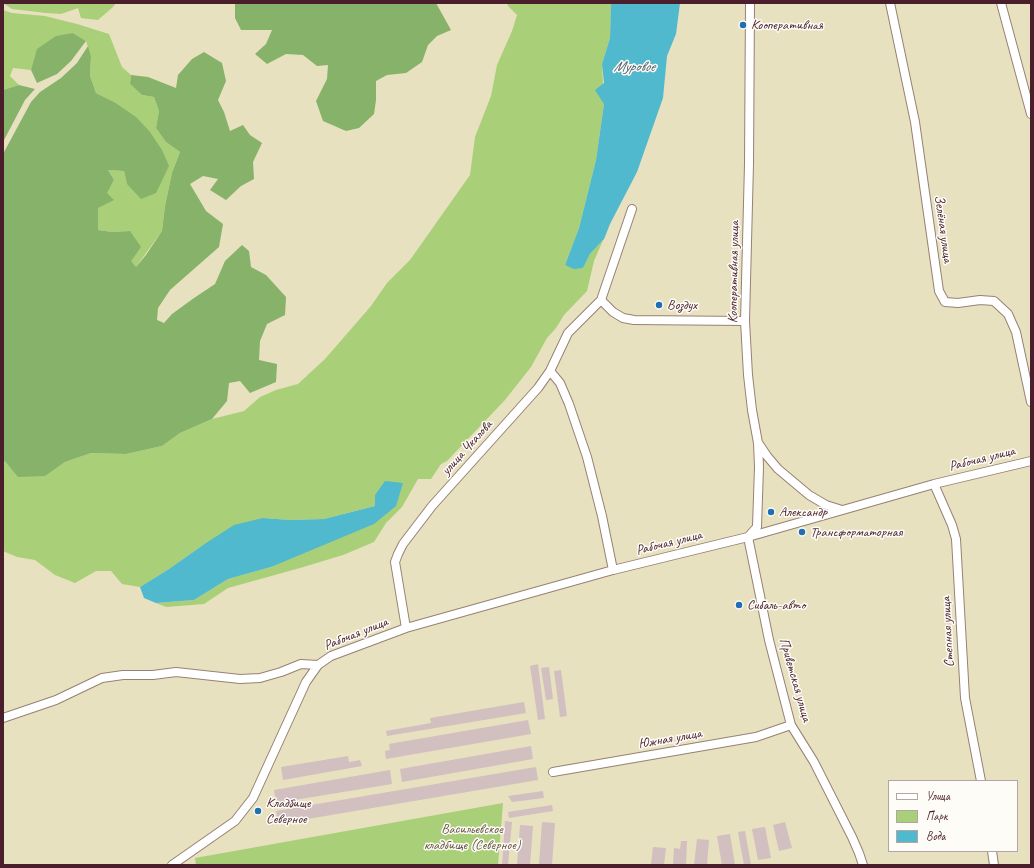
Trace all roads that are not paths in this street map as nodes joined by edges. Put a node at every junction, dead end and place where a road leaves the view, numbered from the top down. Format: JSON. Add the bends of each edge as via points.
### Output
{"nodes":[{"id":1,"x":750,"y":3,"type":"edge"},
{"id":2,"x":890,"y":3,"type":"edge"},
{"id":3,"x":1002,"y":3,"type":"edge"},
{"id":4,"x":1031,"y":114,"type":"edge"},
{"id":5,"x":632,"y":209,"type":"dead end"},
{"id":6,"x":601,"y":300,"type":"junction"},
{"id":7,"x":745,"y":321,"type":"junction"},
{"id":8,"x":550,"y":370,"type":"junction"},
{"id":9,"x":1031,"y":402,"type":"edge"},
{"id":10,"x":758,"y":443,"type":"junction"},
{"id":11,"x":1031,"y":461,"type":"edge"},
{"id":12,"x":934,"y":484,"type":"junction"},
{"id":13,"x":842,"y":510,"type":"junction"},
{"id":14,"x":748,"y":536,"type":"junction"},
{"id":15,"x":613,"y":570,"type":"junction"},
{"id":16,"x":406,"y":628,"type":"junction"},
{"id":17,"x":318,"y":665,"type":"junction"},
{"id":18,"x":3,"y":718,"type":"edge"},
{"id":19,"x":791,"y":725,"type":"junction"},
{"id":20,"x":552,"y":772,"type":"dead end"},
{"id":21,"x":982,"y":780,"type":"edge"},
{"id":22,"x":992,"y":852,"type":"edge"},
{"id":23,"x":172,"y":865,"type":"edge"},
{"id":24,"x":863,"y":865,"type":"edge"},
{"id":25,"x":994,"y":865,"type":"edge"}],
"edges":[{"from":1,"to":7,"type":"street","name":"Кооперативная улица"},
{"from":2,"to":9,"type":"street","name":"Зелёная улица","via":[[915,122],[939,291],[945,302],[994,301],[1008,314],[1016,332]]},
{"from":3,"to":4,"type":"street"},
{"from":5,"to":6,"type":"street","name":"улица Чкалова"},
{"from":6,"to":7,"type":"street","via":[[613,312],[623,318],[634,320]]},
{"from":6,"to":8,"type":"street","name":"улица Чкалова","via":[[568,333]]},
{"from":7,"to":10,"type":"street","name":"Кооперативная улица","via":[[748,375]]},
{"from":8,"to":15,"type":"street","via":[[560,383],[569,404],[587,457]]},
{"from":8,"to":16,"type":"street","name":"улица Чкалова","via":[[525,404],[432,506],[403,544],[395,562]]},
{"from":10,"to":13,"type":"street","via":[[778,469],[809,495],[826,505]]},
{"from":10,"to":14,"type":"street","name":"Кооперативная улица","via":[[760,467],[757,527]]},
{"from":11,"to":12,"type":"street","name":"Рабочая улица"},
{"from":12,"to":13,"type":"street","name":"Рабочая улица"},
{"from":12,"to":21,"type":"street","name":"Степная улица","via":[[956,540],[965,698]]},
{"from":13,"to":14,"type":"street","name":"Рабочая улица"},
{"from":14,"to":15,"type":"street","name":"Рабочая улица"},
{"from":14,"to":19,"type":"street","name":"Приветская улица","via":[[769,640]]},
{"from":15,"to":16,"type":"street","name":"Рабочая улица"},
{"from":16,"to":17,"type":"street","name":"Рабочая улица","via":[[331,656]]},
{"from":17,"to":18,"type":"street","name":"Рабочая улица","via":[[301,664],[260,678],[240,679],[176,672],[102,678],[56,700]]},
{"from":17,"to":23,"type":"street","name":"Рабочая улица","via":[[306,682],[253,798],[235,821]]},
{"from":19,"to":20,"type":"street","name":"Южная улица","via":[[756,737]]},
{"from":19,"to":24,"type":"street","name":"Приветская улица","via":[[814,762],[852,836]]},
{"from":22,"to":25,"type":"street"}]}
